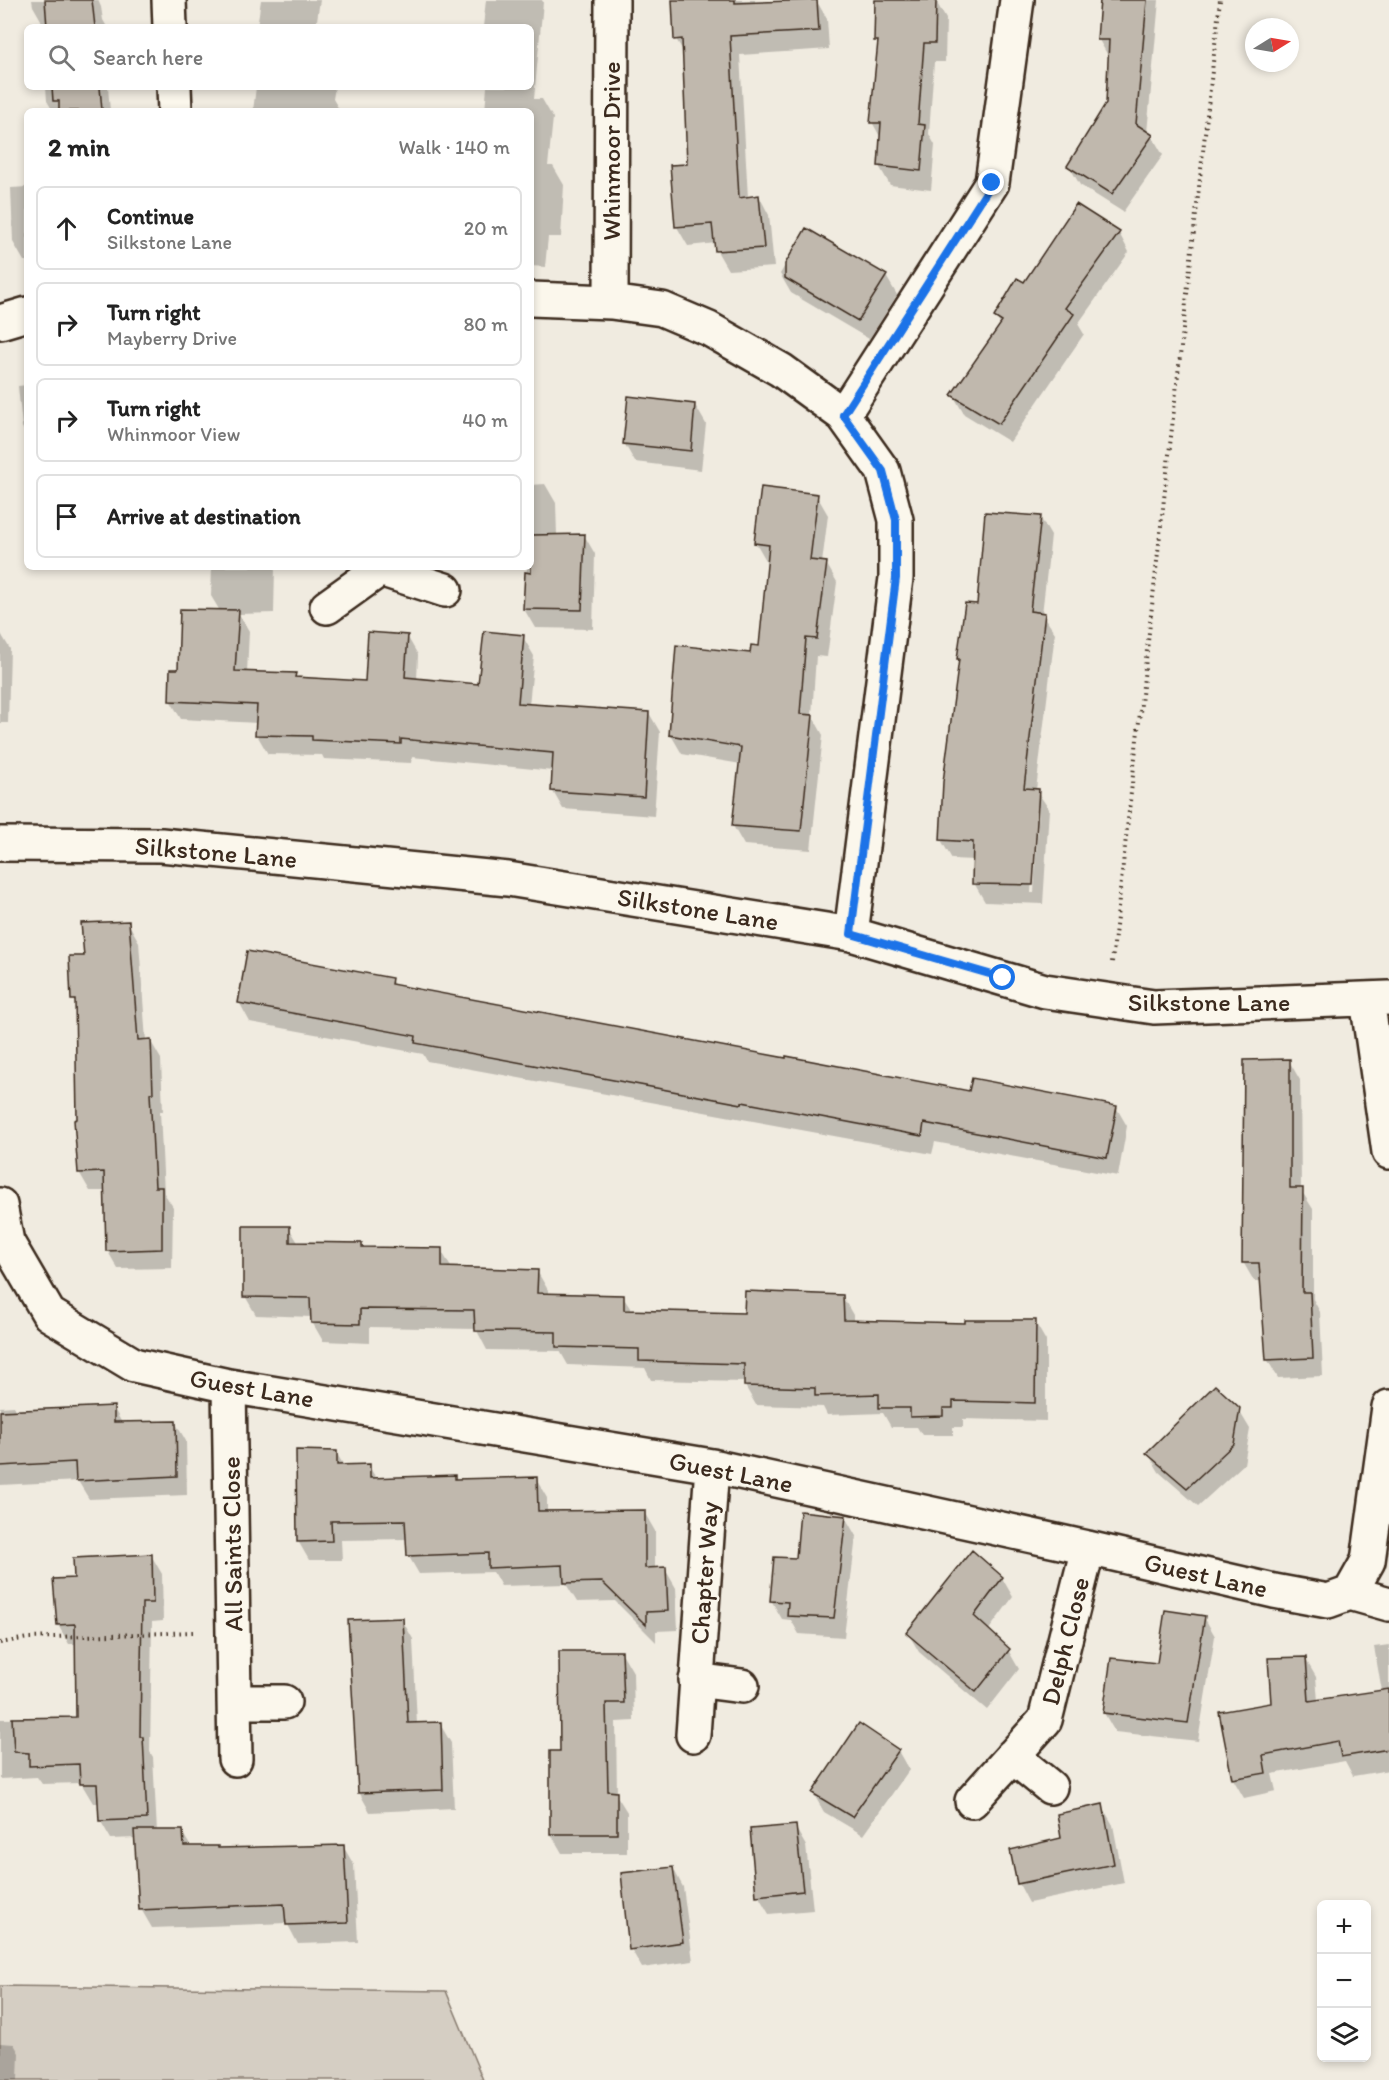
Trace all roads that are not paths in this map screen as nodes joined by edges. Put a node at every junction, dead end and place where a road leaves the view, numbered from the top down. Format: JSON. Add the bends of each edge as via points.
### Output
{"nodes":[{"id":1,"x":169,"y":0,"type":"edge"},
{"id":2,"x":612,"y":0,"type":"edge"},
{"id":3,"x":1017,"y":0,"type":"edge"},
{"id":4,"x":170,"y":24,"type":"edge"},
{"id":5,"x":174,"y":90,"type":"edge"},
{"id":6,"x":175,"y":108,"type":"edge"},
{"id":7,"x":534,"y":299,"type":"edge"},
{"id":8,"x":611,"y":302,"type":"junction"},
{"id":9,"x":24,"y":315,"type":"edge"},
{"id":10,"x":0,"y":322,"type":"edge"},
{"id":11,"x":843,"y":415,"type":"junction"},
{"id":12,"x":377,"y":570,"type":"edge"},
{"id":13,"x":386,"y":570,"type":"edge"},
{"id":14,"x":446,"y":590,"type":"dead end"},
{"id":15,"x":327,"y":607,"type":"dead end"},
{"id":16,"x":0,"y":844,"type":"edge"},
{"id":17,"x":851,"y":934,"type":"junction"},
{"id":18,"x":1378,"y":999,"type":"edge"},
{"id":19,"x":1389,"y":1152,"type":"edge"},
{"id":20,"x":0,"y":1205,"type":"edge"},
{"id":21,"x":229,"y":1386,"type":"junction"},
{"id":22,"x":1389,"y":1407,"type":"edge"},
{"id":23,"x":712,"y":1466,"type":"junction"},
{"id":24,"x":1088,"y":1548,"type":"junction"},
{"id":25,"x":1350,"y":1593,"type":"junction"},
{"id":26,"x":1389,"y":1604,"type":"edge"},
{"id":27,"x":696,"y":1680,"type":"junction"},
{"id":28,"x":742,"y":1686,"type":"dead end"},
{"id":29,"x":234,"y":1702,"type":"junction"},
{"id":30,"x":284,"y":1702,"type":"dead end"},
{"id":31,"x":693,"y":1735,"type":"dead end"},
{"id":32,"x":1012,"y":1756,"type":"junction"},
{"id":33,"x":235,"y":1759,"type":"dead end"},
{"id":34,"x":1050,"y":1787,"type":"dead end"},
{"id":35,"x":972,"y":1801,"type":"dead end"}],
"edges":[{"from":1,"to":4,"type":"street"},
{"from":2,"to":8,"type":"street","name":"Whinmoor Drive"},
{"from":3,"to":11,"type":"street","via":[[992,183]]},
{"from":5,"to":6,"type":"street"},
{"from":7,"to":8,"type":"street"},
{"from":8,"to":11,"type":"street","via":[[662,309],[710,329],[781,370]]},
{"from":9,"to":10,"type":"street"},
{"from":11,"to":17,"type":"street","via":[[883,471],[896,520],[896,578]]},
{"from":12,"to":15,"type":"street"},
{"from":13,"to":14,"type":"street"},
{"from":16,"to":17,"type":"street","name":"Silkstone Lane","via":[[161,845],[508,879]]},
{"from":17,"to":18,"type":"street","name":"Silkstone Lane","via":[[1045,991],[1154,1007]]},
{"from":18,"to":19,"type":"street"},
{"from":20,"to":21,"type":"street","name":"Guest Lane","via":[[7,1242],[49,1314],[134,1365]]},
{"from":21,"to":23,"type":"street","name":"Guest Lane"},
{"from":21,"to":29,"type":"street","name":"All Saints Close"},
{"from":22,"to":25,"type":"street","via":[[1368,1561]]},
{"from":23,"to":24,"type":"street","name":"Guest Lane"},
{"from":23,"to":27,"type":"street","name":"Chapter Way"},
{"from":24,"to":25,"type":"street","name":"Guest Lane","via":[[1328,1601]]},
{"from":24,"to":32,"type":"street","name":"Delph Close","via":[[1045,1720]]},
{"from":25,"to":26,"type":"street"},
{"from":27,"to":28,"type":"street","name":"Chapter Way"},
{"from":27,"to":31,"type":"street","name":"Chapter Way"},
{"from":29,"to":30,"type":"street"},
{"from":29,"to":33,"type":"street","name":"All Saints Close"},
{"from":32,"to":34,"type":"street"},
{"from":32,"to":35,"type":"street","name":"Delph Close"}]}
